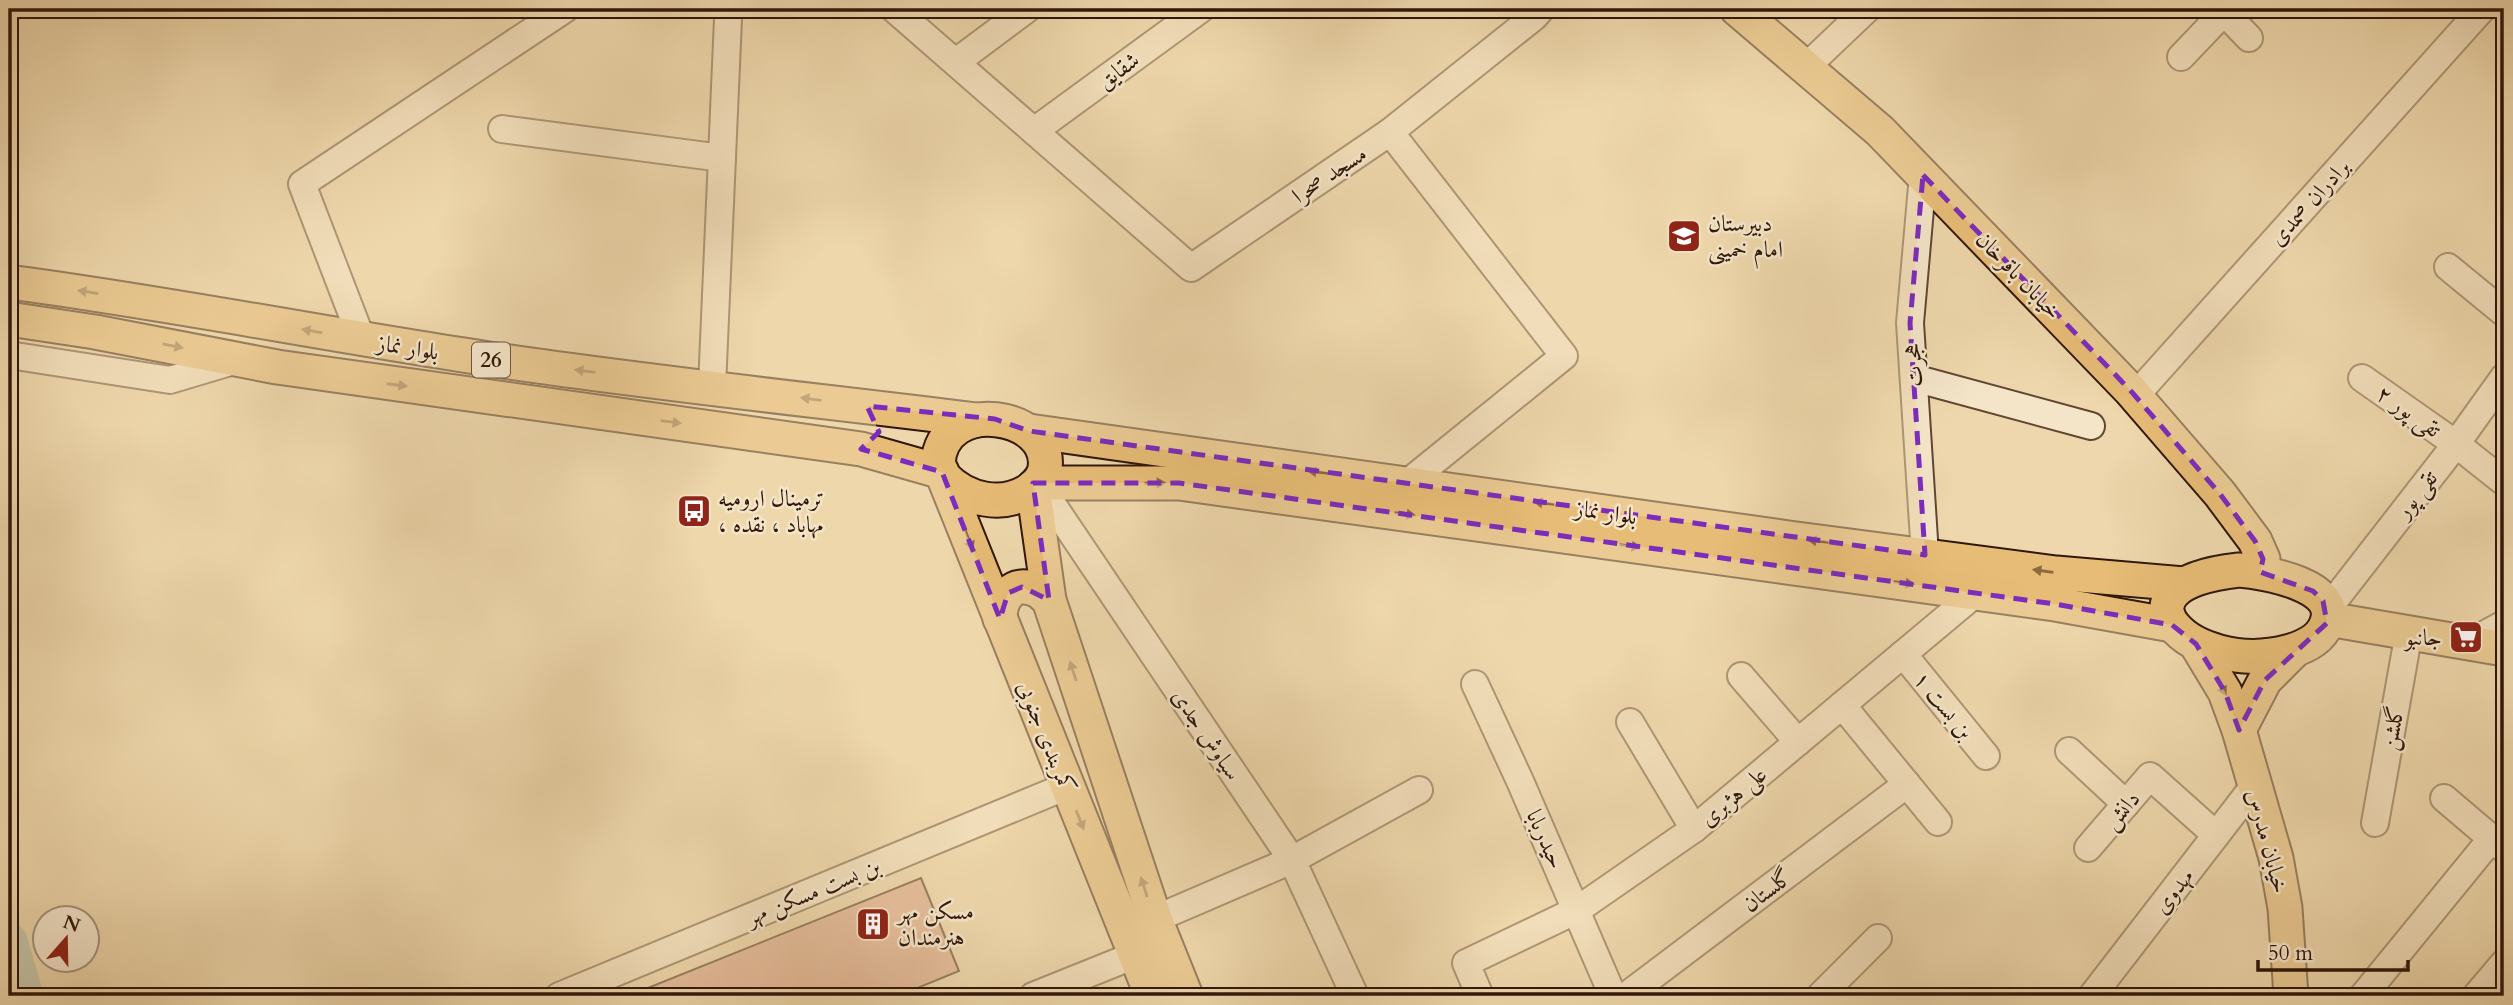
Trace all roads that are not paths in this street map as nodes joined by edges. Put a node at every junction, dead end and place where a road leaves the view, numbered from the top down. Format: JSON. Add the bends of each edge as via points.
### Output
{"nodes":[{"id":1,"x":565,"y":9,"type":"edge"},
{"id":2,"x":894,"y":9,"type":"edge"},
{"id":3,"x":1027,"y":9,"type":"edge"},
{"id":4,"x":1201,"y":9,"type":"edge"},
{"id":5,"x":1541,"y":9,"type":"edge"},
{"id":6,"x":1737,"y":9,"type":"edge"},
{"id":7,"x":1867,"y":9,"type":"edge"},
{"id":8,"x":2482,"y":9,"type":"edge"},
{"id":9,"x":2222,"y":10,"type":"edge"},
{"id":10,"x":728,"y":19,"type":"dead end"},
{"id":11,"x":2249,"y":38,"type":"dead end"},
{"id":12,"x":2181,"y":57,"type":"dead end"},
{"id":13,"x":956,"y":62,"type":"junction"},
{"id":14,"x":1806,"y":67,"type":"junction"},
{"id":15,"x":502,"y":129,"type":"dead end"},
{"id":16,"x":1034,"y":131,"type":"junction"},
{"id":17,"x":1390,"y":132,"type":"junction"},
{"id":18,"x":722,"y":158,"type":"junction"},
{"id":19,"x":1923,"y":176,"type":"junction"},
{"id":20,"x":2448,"y":267,"type":"dead end"},
{"id":21,"x":9,"y":282,"type":"edge"},
{"id":22,"x":2504,"y":313,"type":"edge"},
{"id":23,"x":220,"y":316,"type":"junction"},
{"id":24,"x":9,"y":319,"type":"edge"},
{"id":25,"x":362,"y":340,"type":"junction"},
{"id":26,"x":9,"y":355,"type":"edge"},
{"id":27,"x":227,"y":357,"type":"junction"},
{"id":28,"x":2504,"y":377,"type":"edge"},
{"id":29,"x":1914,"y":378,"type":"junction"},
{"id":30,"x":2362,"y":378,"type":"dead end"},
{"id":31,"x":712,"y":387,"type":"junction"},
{"id":32,"x":2135,"y":396,"type":"junction"},
{"id":33,"x":867,"y":406,"type":"junction"},
{"id":34,"x":976,"y":420,"type":"junction"},
{"id":35,"x":2091,"y":426,"type":"dead end"},
{"id":36,"x":1029,"y":431,"type":"junction"},
{"id":37,"x":1114,"y":443,"type":"junction"},
{"id":38,"x":2456,"y":444,"type":"junction"},
{"id":39,"x":861,"y":449,"type":"junction"},
{"id":40,"x":943,"y":475,"type":"junction"},
{"id":41,"x":2504,"y":482,"type":"edge"},
{"id":42,"x":1120,"y":483,"type":"junction"},
{"id":43,"x":1406,"y":484,"type":"junction"},
{"id":44,"x":1035,"y":485,"type":"junction"},
{"id":45,"x":1925,"y":555,"type":"junction"},
{"id":46,"x":2260,"y":572,"type":"junction"},
{"id":47,"x":2097,"y":576,"type":"junction"},
{"id":48,"x":2184,"y":584,"type":"junction"},
{"id":49,"x":1976,"y":593,"type":"junction"},
{"id":50,"x":1049,"y":600,"type":"junction"},
{"id":51,"x":2099,"y":612,"type":"junction"},
{"id":52,"x":2327,"y":614,"type":"junction"},
{"id":53,"x":1000,"y":620,"type":"junction"},
{"id":54,"x":2504,"y":624,"type":"edge"},
{"id":55,"x":2409,"y":632,"type":"junction"},
{"id":56,"x":2184,"y":635,"type":"junction"},
{"id":57,"x":2469,"y":643,"type":"junction"},
{"id":58,"x":2504,"y":649,"type":"edge"},
{"id":59,"x":2295,"y":650,"type":"junction"},
{"id":60,"x":1903,"y":654,"type":"junction"},
{"id":61,"x":1741,"y":676,"type":"dead end"},
{"id":62,"x":1475,"y":684,"type":"dead end"},
{"id":63,"x":1842,"y":705,"type":"junction"},
{"id":64,"x":1630,"y":722,"type":"dead end"},
{"id":65,"x":2239,"y":730,"type":"junction"},
{"id":66,"x":1798,"y":742,"type":"junction"},
{"id":67,"x":2069,"y":751,"type":"dead end"},
{"id":68,"x":1986,"y":756,"type":"dead end"},
{"id":69,"x":1907,"y":784,"type":"junction"},
{"id":70,"x":1067,"y":786,"type":"junction"},
{"id":71,"x":2254,"y":786,"type":"junction"},
{"id":72,"x":1419,"y":790,"type":"dead end"},
{"id":73,"x":2444,"y":798,"type":"dead end"},
{"id":74,"x":2126,"y":804,"type":"junction"},
{"id":75,"x":1938,"y":822,"type":"dead end"},
{"id":76,"x":2375,"y":823,"type":"dead end"},
{"id":77,"x":1694,"y":829,"type":"junction"},
{"id":78,"x":2216,"y":835,"type":"junction"},
{"id":79,"x":2498,"y":844,"type":"edge"},
{"id":80,"x":2088,"y":848,"type":"dead end"},
{"id":81,"x":1292,"y":860,"type":"junction"},
{"id":82,"x":1577,"y":910,"type":"junction"},
{"id":83,"x":1155,"y":919,"type":"junction"},
{"id":84,"x":1878,"y":938,"type":"dead end"},
{"id":85,"x":1135,"y":955,"type":"junction"},
{"id":86,"x":2504,"y":963,"type":"edge"},
{"id":87,"x":559,"y":996,"type":"edge"},
{"id":88,"x":1033,"y":996,"type":"edge"},
{"id":89,"x":1152,"y":996,"type":"edge"},
{"id":90,"x":1186,"y":996,"type":"edge"},
{"id":91,"x":1355,"y":996,"type":"edge"},
{"id":92,"x":1480,"y":996,"type":"edge"},
{"id":93,"x":1614,"y":996,"type":"edge"},
{"id":94,"x":1626,"y":996,"type":"edge"},
{"id":95,"x":1820,"y":996,"type":"edge"},
{"id":96,"x":2092,"y":996,"type":"edge"},
{"id":97,"x":2291,"y":996,"type":"edge"},
{"id":98,"x":2362,"y":996,"type":"edge"},
{"id":99,"x":2476,"y":996,"type":"edge"}],
"edges":[{"from":1,"to":25,"type":"street","via":[[302,184]]},
{"from":2,"to":13,"type":"street","name":"مسجد صحرا"},
{"from":3,"to":13,"type":"street"},
{"from":4,"to":16,"type":"street","name":"شقایق"},
{"from":5,"to":17,"type":"street"},
{"from":6,"to":14,"type":"main road","name":"خیابان باقرخان"},
{"from":7,"to":14,"type":"street"},
{"from":8,"to":32,"type":"street","name":"برادران صمدی"},
{"from":9,"to":11,"type":"street"},
{"from":9,"to":12,"type":"street"},
{"from":10,"to":18,"type":"street"},
{"from":13,"to":16,"type":"street","name":"مسجد صحرا"},
{"from":14,"to":19,"type":"main road","name":"خیابان باقرخان","via":[[1880,131]]},
{"from":15,"to":18,"type":"street"},
{"from":16,"to":17,"type":"street","name":"مسجد صحرا","via":[[1191,268]]},
{"from":17,"to":43,"type":"street","name":"مسجد صحرا","via":[[1564,356]]},
{"from":18,"to":31,"type":"street"},
{"from":19,"to":29,"type":"street","name":"هجرت","via":[[1910,323]]},
{"from":19,"to":32,"type":"main road","name":"خیابان باقرخان"},
{"from":20,"to":22,"type":"street"},
{"from":23,"to":21,"type":"main road","name":"بلوار نماز","number":"26","one_way":true},
{"from":25,"to":23,"type":"main road","name":"بلوار نماز","number":"26","one_way":true},
{"from":23,"to":27,"type":"main road"},
{"from":24,"to":27,"type":"main road","name":"بلوار نماز","number":"26","one_way":true},
{"from":31,"to":25,"type":"main road","name":"بلوار نماز","number":"26","one_way":true},
{"from":26,"to":27,"type":"street","via":[[170,380]]},
{"from":27,"to":39,"type":"main road","name":"بلوار نماز","number":"26","one_way":true},
{"from":28,"to":38,"type":"street","name":"تقی پور"},
{"from":29,"to":35,"type":"street"},
{"from":29,"to":45,"type":"street","name":"هجرت"},
{"from":30,"to":38,"type":"street","name":"تقی پور ۲"},
{"from":33,"to":31,"type":"main road","name":"بلوار نماز","number":"26","one_way":true},
{"from":32,"to":46,"type":"main road","name":"خیابان باقرخان","via":[[2255,541],[2263,559]]},
{"from":33,"to":34,"type":"main road","name":"بلوار نماز","number":"26"},
{"from":33,"to":39,"type":"main road","via":[[878,421],[879,432]]},
{"from":34,"to":36,"type":"main road","number":"26","via":[[995,419]]},
{"from":34,"to":40,"type":"main road","via":[[947,435],[939,449]]},
{"from":36,"to":37,"type":"main road","name":"بلوار نماز","number":"26"},
{"from":36,"to":44,"type":"main road","via":[[1046,457],[1045,471]]},
{"from":37,"to":42,"type":"main road","via":[[1104,452],[1102,463]]},
{"from":43,"to":37,"type":"main road","name":"بلوار نماز","number":"26","one_way":true},
{"from":38,"to":41,"type":"street","name":"تقی پور ۲"},
{"from":38,"to":52,"type":"street","name":"تقی پور"},
{"from":39,"to":40,"type":"main road","name":"بلوار نماز","number":"26"},
{"from":40,"to":44,"type":"main road","number":"26","via":[[955,489],[989,500],[1024,494]]},
{"from":40,"to":53,"type":"main road","name":"کمربندی جنوبی","one_way":true},
{"from":42,"to":44,"type":"main road","name":"بلوار نماز","number":"26"},
{"from":42,"to":49,"type":"main road","name":"بلوار نماز","number":"26","one_way":true,"via":[[1179,483]]},
{"from":45,"to":43,"type":"main road","name":"بلوار نماز","number":"26","one_way":true},
{"from":44,"to":50,"type":"main road","name":"کمربندی جنوبی"},
{"from":44,"to":81,"type":"street","name":"سیاوش جدی"},
{"from":47,"to":45,"type":"main road","name":"بلوار نماز","number":"26","one_way":true},
{"from":46,"to":48,"type":"main road","number":"26","via":[[2218,572]]},
{"from":46,"to":52,"type":"main road","number":"26","via":[[2313,591]]},
{"from":47,"to":48,"type":"main road","name":"بلوار نماز","number":"26"},
{"from":47,"to":51,"type":"main road","via":[[2114,592],[2112,604]]},
{"from":48,"to":56,"type":"main road","via":[[2167,603],[2166,614]]},
{"from":49,"to":51,"type":"main road","name":"بلوار نماز","number":"26"},
{"from":49,"to":60,"type":"street","name":"علی هژبری"},
{"from":50,"to":53,"type":"main road","via":[[1022,587],[1008,593],[1000,605]]},
{"from":83,"to":50,"type":"main road","name":"کمربندی جنوبی","one_way":true},
{"from":51,"to":56,"type":"main road","name":"بلوار نماز","number":"26"},
{"from":52,"to":55,"type":"main road"},
{"from":52,"to":59,"type":"main road","number":"26","via":[[2321,634]]},
{"from":53,"to":70,"type":"main road","name":"کمربندی جنوبی"},
{"from":54,"to":57,"type":"street"},
{"from":55,"to":57,"type":"main road"},
{"from":55,"to":76,"type":"street","name":"گلشن"},
{"from":56,"to":59,"type":"main road","number":"26","via":[[2214,651],[2256,656]]},
{"from":56,"to":65,"type":"main road","name":"خیابان مدرس","one_way":true,"via":[[2225,692]]},
{"from":57,"to":58,"type":"main road"},
{"from":59,"to":65,"type":"main road","via":[[2265,680]]},
{"from":60,"to":63,"type":"street","name":"علی هژبری"},
{"from":60,"to":68,"type":"street","name":"بن بست ۱"},
{"from":61,"to":66,"type":"street"},
{"from":62,"to":82,"type":"street","name":"حیدربابا"},
{"from":63,"to":66,"type":"street","name":"علی هژبری"},
{"from":63,"to":69,"type":"street"},
{"from":64,"to":77,"type":"street"},
{"from":65,"to":71,"type":"main road","name":"خیابان مدرس"},
{"from":66,"to":77,"type":"street","name":"علی هژبری"},
{"from":67,"to":74,"type":"street"},
{"from":69,"to":75,"type":"street"},
{"from":69,"to":94,"type":"street","name":"گلستان"},
{"from":70,"to":85,"type":"main road","name":"کمربندی جنوبی","one_way":true},
{"from":70,"to":87,"type":"street","name":"بن بست مسکن مهر"},
{"from":71,"to":78,"type":"street","name":"مهدوی"},
{"from":71,"to":97,"type":"main road","name":"خیابان مدرس","via":[[2286,908]]},
{"from":72,"to":81,"type":"street"},
{"from":73,"to":79,"type":"street"},
{"from":74,"to":78,"type":"street","name":"دانش","via":[[2150,776]]},
{"from":74,"to":80,"type":"street","name":"دانش"},
{"from":77,"to":82,"type":"street","name":"علی هژبری"},
{"from":78,"to":96,"type":"street","name":"مهدوی"},
{"from":79,"to":98,"type":"street"},
{"from":81,"to":83,"type":"street"},
{"from":81,"to":91,"type":"street","name":"سیاوش جدی"},
{"from":82,"to":92,"type":"street","name":"علی هژبری","via":[[1466,963]]},
{"from":82,"to":93,"type":"street","name":"حیدربابا"},
{"from":83,"to":90,"type":"main road","name":"کمربندی جنوبی"},
{"from":84,"to":95,"type":"street"},
{"from":85,"to":88,"type":"street"},
{"from":85,"to":89,"type":"main road","name":"کمربندی جنوبی"},
{"from":86,"to":99,"type":"street"}]}
